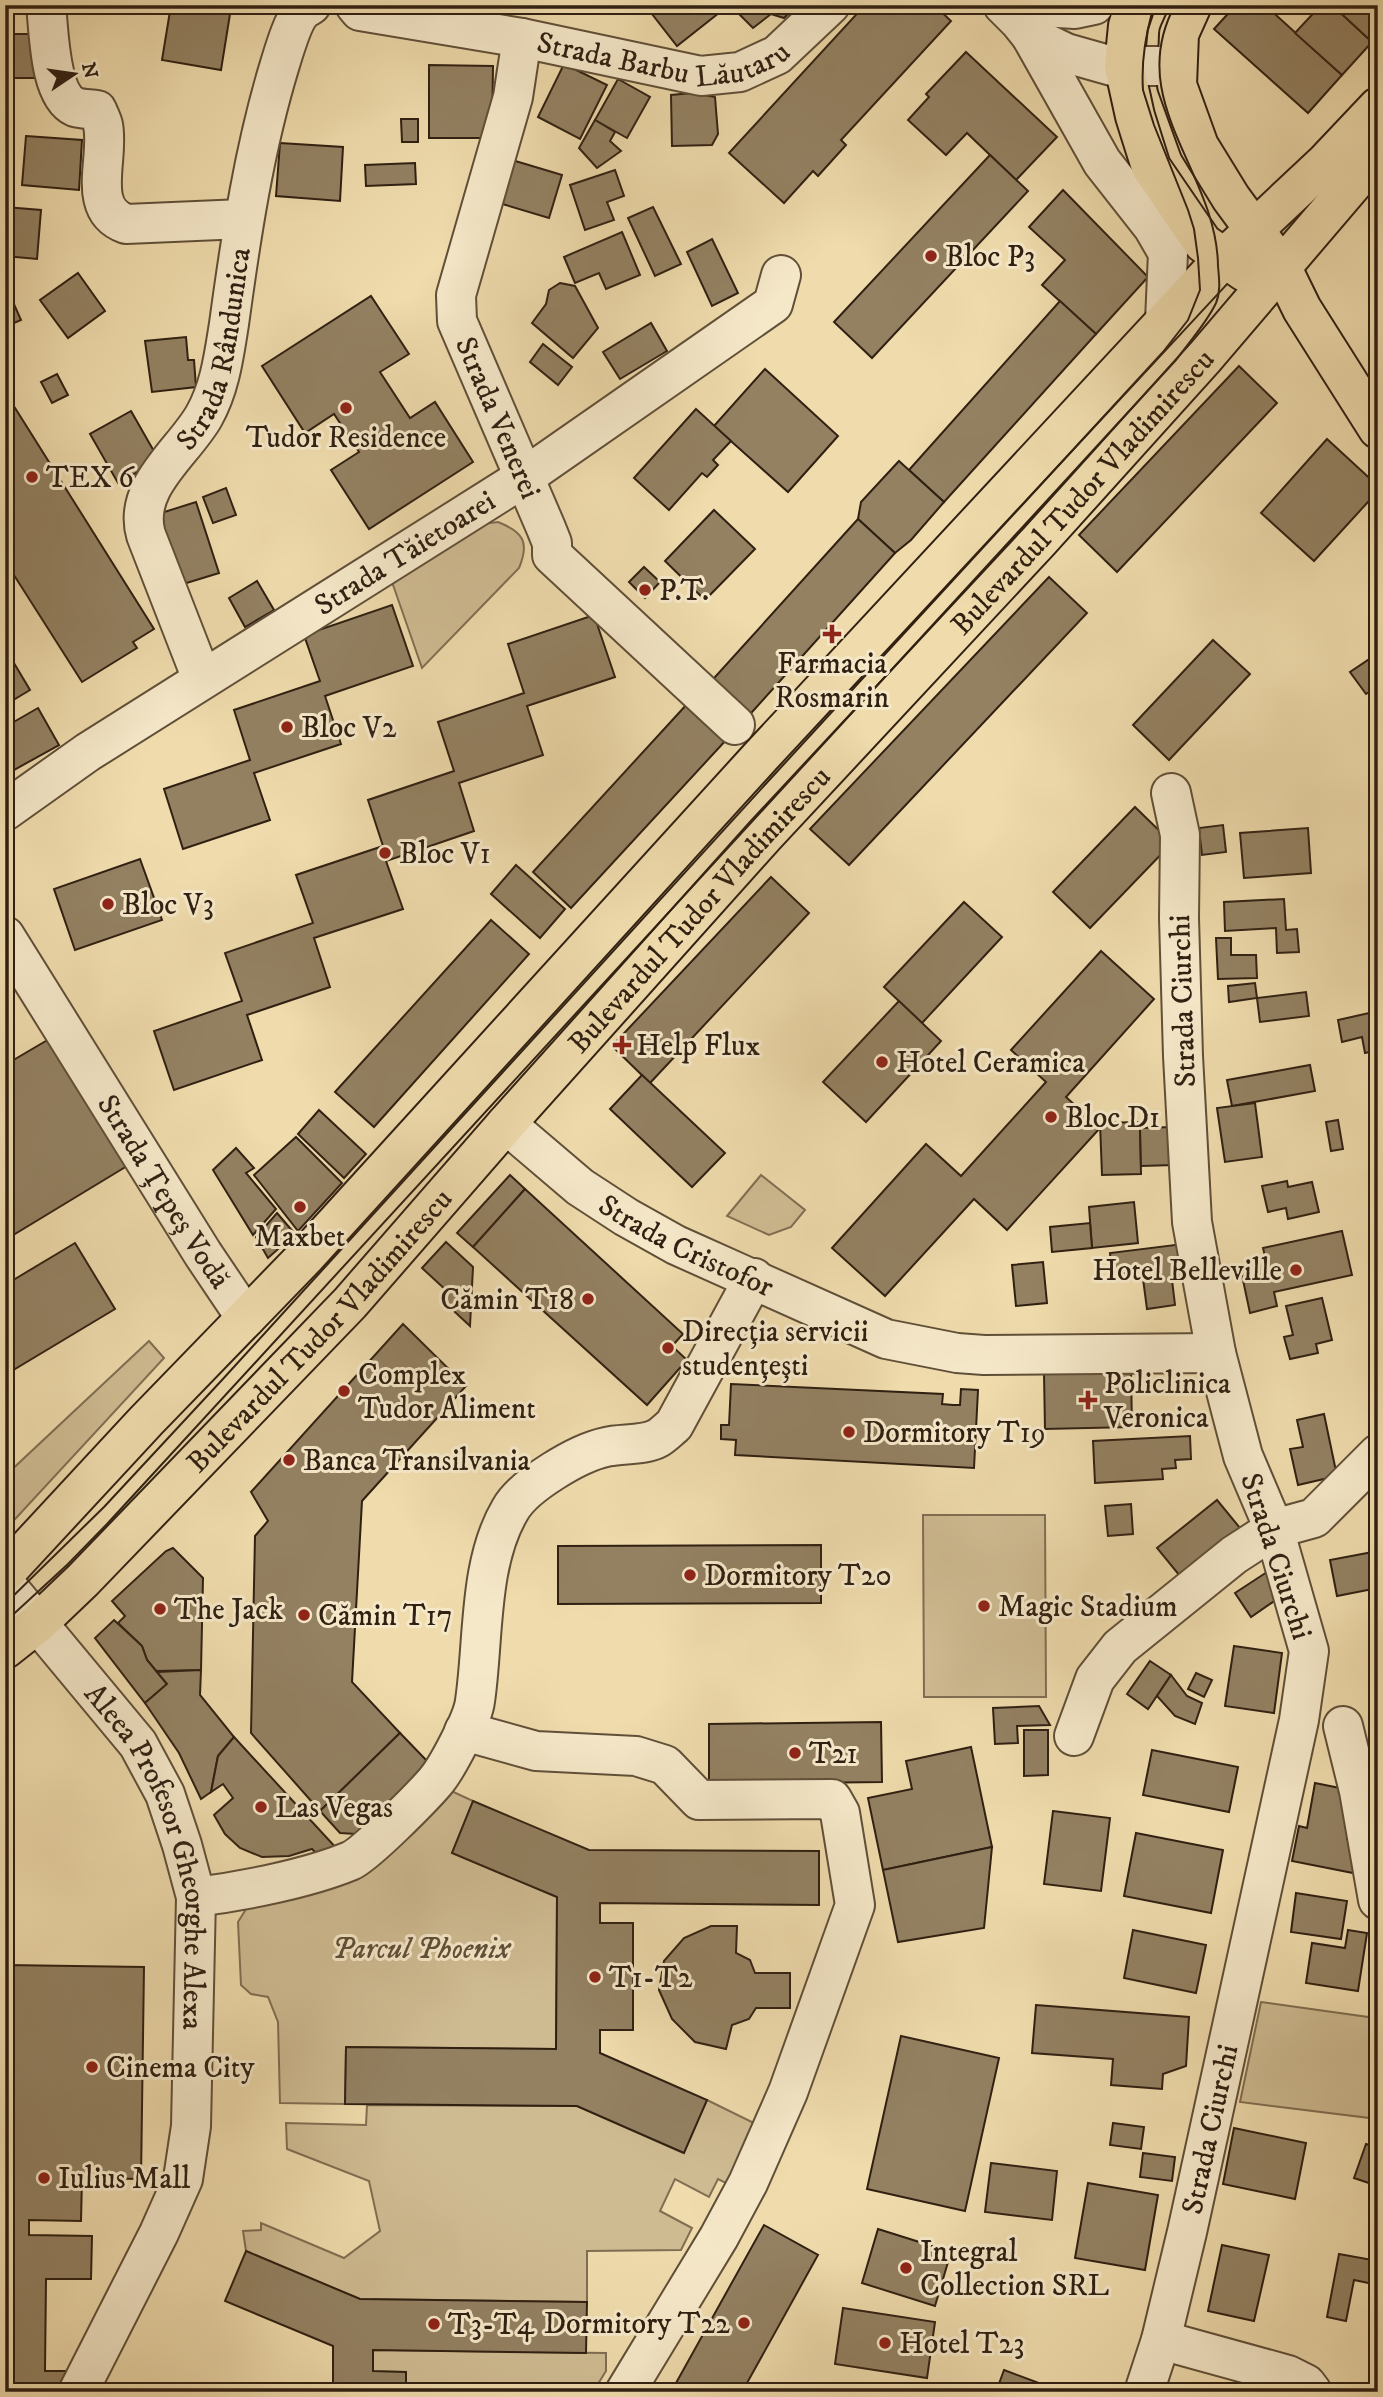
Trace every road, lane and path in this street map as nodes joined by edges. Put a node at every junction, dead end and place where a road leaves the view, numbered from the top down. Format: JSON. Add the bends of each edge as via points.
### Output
{"nodes":[{"id":1,"x":46,"y":5,"type":"edge"},
{"id":2,"x":312,"y":5,"type":"edge"},
{"id":3,"x":355,"y":5,"type":"edge"},
{"id":4,"x":830,"y":5,"type":"edge"},
{"id":5,"x":1005,"y":5,"type":"edge"},
{"id":6,"x":1094,"y":5,"type":"edge"},
{"id":7,"x":1135,"y":5,"type":"edge"},
{"id":8,"x":1192,"y":5,"type":"edge"},
{"id":9,"x":1031,"y":36,"type":"junction"},
{"id":10,"x":522,"y":38,"type":"junction"},
{"id":11,"x":1124,"y":66,"type":"junction"},
{"id":12,"x":1177,"y":66,"type":"junction"},
{"id":13,"x":1378,"y":107,"type":"edge"},
{"id":14,"x":1378,"y":155,"type":"edge"},
{"id":15,"x":243,"y":219,"type":"junction"},
{"id":16,"x":1253,"y":229,"type":"junction"},
{"id":17,"x":1224,"y":258,"type":"junction"},
{"id":18,"x":781,"y":275,"type":"dead end"},
{"id":19,"x":1273,"y":275,"type":"junction"},
{"id":20,"x":1165,"y":321,"type":"junction"},
{"id":21,"x":1368,"y":390,"type":"edge"},
{"id":22,"x":1378,"y":429,"type":"edge"},
{"id":23,"x":523,"y":478,"type":"junction"},
{"id":24,"x":202,"y":679,"type":"junction"},
{"id":25,"x":735,"y":725,"type":"dead end"},
{"id":26,"x":1171,"y":793,"type":"dead end"},
{"id":27,"x":5,"y":811,"type":"edge"},
{"id":28,"x":5,"y":936,"type":"edge"},
{"id":29,"x":506,"y":1124,"type":"junction"},
{"id":30,"x":754,"y":1278,"type":"junction"},
{"id":31,"x":246,"y":1318,"type":"junction"},
{"id":32,"x":1216,"y":1353,"type":"junction"},
{"id":33,"x":1378,"y":1454,"type":"edge"},
{"id":34,"x":1273,"y":1529,"type":"junction"},
{"id":35,"x":5,"y":1573,"type":"edge"},
{"id":36,"x":5,"y":1584,"type":"edge"},
{"id":37,"x":38,"y":1623,"type":"junction"},
{"id":38,"x":5,"y":1649,"type":"edge"},
{"id":39,"x":1299,"y":1720,"type":"junction"},
{"id":40,"x":1360,"y":1727,"type":"edge"},
{"id":41,"x":464,"y":1731,"type":"junction"},
{"id":42,"x":1074,"y":1736,"type":"dead end"},
{"id":43,"x":196,"y":1897,"type":"junction"},
{"id":44,"x":1378,"y":1900,"type":"edge"},
{"id":45,"x":1161,"y":2340,"type":"junction"},
{"id":46,"x":78,"y":2392,"type":"edge"},
{"id":47,"x":625,"y":2392,"type":"edge"},
{"id":48,"x":1144,"y":2392,"type":"edge"},
{"id":49,"x":1312,"y":2392,"type":"edge"}],
"edges":[{"from":1,"to":15,"type":"street","via":[[61,95],[75,107],[97,110],[104,125],[103,192],[108,213],[126,224]]},
{"from":2,"to":15,"type":"street","name":"Strada Rândunica","via":[[301,11],[285,46],[263,121]]},
{"from":3,"to":10,"type":"street","name":"Strada Barbu Lăutaru","via":[[360,11]]},
{"from":4,"to":10,"type":"street","name":"Strada Barbu Lăutaru","via":[[777,55],[740,72],[722,74],[701,76]]},
{"from":5,"to":6,"type":"street","via":[[1075,9]]},
{"from":5,"to":9,"type":"street"},
{"from":7,"to":11,"type":"main road"},
{"from":8,"to":12,"type":"main road","via":[[1179,34]]},
{"from":9,"to":11,"type":"street","via":[[1077,57]]},
{"from":9,"to":20,"type":"street","via":[[1102,162],[1168,253]]},
{"from":10,"to":23,"type":"street","name":"Strada Venerei","via":[[513,97],[456,295],[456,311],[462,336]]},
{"from":11,"to":12,"type":"street"},
{"from":11,"to":17,"type":"main road","via":[[1151,167],[1203,243]]},
{"from":12,"to":16,"type":"main road","via":[[1177,85],[1199,146]]},
{"from":13,"to":16,"type":"main road","name":"Bulevardul Tudor Vladimirescu"},
{"from":14,"to":19,"type":"main road","name":"Bulevardul Tudor Vladimirescu"},
{"from":15,"to":24,"type":"street","name":"Strada Rândunica","via":[[215,392],[204,417],[152,488],[143,510],[146,535]]},
{"from":16,"to":17,"type":"main road","name":"Bulevardul Tudor Vladimirescu"},
{"from":16,"to":19,"type":"main road"},
{"from":17,"to":19,"type":"main road"},
{"from":17,"to":20,"type":"main road","name":"Bulevardul Tudor Vladimirescu"},
{"from":18,"to":23,"type":"street","name":"Strada Tăietoarei","via":[[773,304]]},
{"from":19,"to":21,"type":"main road"},
{"from":19,"to":29,"type":"main road","name":"Bulevardul Tudor Vladimirescu","via":[[1039,541],[765,835]]},
{"from":20,"to":31,"type":"main road","name":"Bulevardul Tudor Vladimirescu"},
{"from":21,"to":22,"type":"main road"},
{"from":23,"to":24,"type":"street","name":"Strada Tăietoarei"},
{"from":23,"to":25,"type":"street","name":"Strada Venerei","via":[[552,543],[552,555]]},
{"from":24,"to":27,"type":"street","name":"Strada Tăietoarei"},
{"from":26,"to":32,"type":"street","name":"Strada Ciurchi","via":[[1180,835],[1182,1028],[1192,1222]]},
{"from":28,"to":31,"type":"street","name":"Strada Țepeș Vodă"},
{"from":29,"to":30,"type":"street","name":"Strada Cristofor","via":[[580,1187],[626,1217],[676,1245]]},
{"from":29,"to":37,"type":"main road","name":"Bulevardul Tudor Vladimirescu","via":[[350,1303]]},
{"from":30,"to":32,"type":"street","name":"Strada Cristofor","via":[[886,1339],[957,1353]]},
{"from":30,"to":41,"type":"street","via":[[674,1424],[657,1439],[603,1447],[558,1468],[530,1486],[510,1509],[491,1559],[475,1705]]},
{"from":31,"to":35,"type":"main road","name":"Bulevardul Tudor Vladimirescu"},
{"from":32,"to":34,"type":"street","name":"Strada Ciurchi","via":[[1243,1456]]},
{"from":33,"to":34,"type":"street","via":[[1314,1518]]},
{"from":34,"to":39,"type":"street","name":"Strada Ciurchi","via":[[1309,1651]]},
{"from":34,"to":42,"type":"street","via":[[1120,1647],[1095,1679]]},
{"from":36,"to":37,"type":"street","name":"Aleea Profesor Gheorghe Alexa"},
{"from":37,"to":38,"type":"main road","name":"Bulevardul Tudor Vladimirescu"},
{"from":37,"to":43,"type":"street","name":"Aleea Profesor Gheorghe Alexa","via":[[138,1744],[165,1794]]},
{"from":39,"to":40,"type":"street"},
{"from":39,"to":45,"type":"street","name":"Strada Ciurchi"},
{"from":40,"to":44,"type":"street","via":[[1359,1791]]},
{"from":41,"to":43,"type":"street","via":[[437,1781],[354,1860],[316,1873]]},
{"from":41,"to":47,"type":"street","via":[[536,1751],[636,1756],[665,1765],[699,1800],[832,1800],[840,1813],[855,1905],[788,2092],[719,2237]]},
{"from":43,"to":46,"type":"street","name":"Aleea Profesor Gheorghe Alexa","via":[[191,2126],[183,2179]]},
{"from":45,"to":48,"type":"street","name":"Strada Ciurchi"},
{"from":45,"to":49,"type":"street","via":[[1288,2375]]}]}
